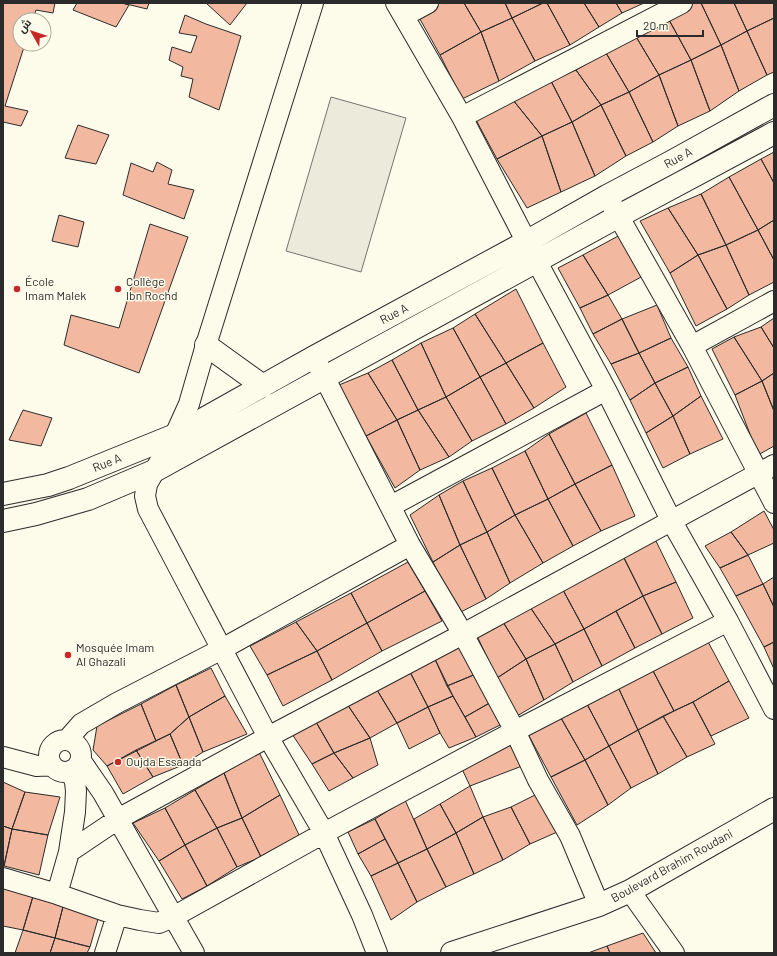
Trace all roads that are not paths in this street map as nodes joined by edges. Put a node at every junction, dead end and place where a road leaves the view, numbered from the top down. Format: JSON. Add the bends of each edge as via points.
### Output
{"nodes":[{"id":1,"x":313,"y":3,"type":"edge"},
{"id":2,"x":428,"y":3,"type":"edge"},
{"id":3,"x":682,"y":3,"type":"edge"},
{"id":4,"x":400,"y":10,"type":"edge"},
{"id":5,"x":774,"y":105,"type":"edge"},
{"id":6,"x":462,"y":116,"type":"junction"},
{"id":7,"x":774,"y":133,"type":"edge"},
{"id":8,"x":607,"y":196,"type":"junction"},
{"id":9,"x":619,"y":216,"type":"junction"},
{"id":10,"x":526,"y":242,"type":"junction"},
{"id":11,"x":536,"y":262,"type":"junction"},
{"id":12,"x":774,"y":301,"type":"edge"},
{"id":13,"x":206,"y":345,"type":"junction"},
{"id":14,"x":692,"y":346,"type":"junction"},
{"id":15,"x":314,"y":357,"type":"junction"},
{"id":16,"x":325,"y":378,"type":"junction"},
{"id":17,"x":263,"y":386,"type":"junction"},
{"id":18,"x":606,"y":390,"type":"junction"},
{"id":19,"x":176,"y":435,"type":"junction"},
{"id":20,"x":766,"y":470,"type":"edge"},
{"id":21,"x":154,"y":471,"type":"junction"},
{"id":22,"x":3,"y":494,"type":"edge"},
{"id":23,"x":774,"y":503,"type":"edge"},
{"id":24,"x":391,"y":506,"type":"junction"},
{"id":25,"x":671,"y":520,"type":"junction"},
{"id":26,"x":3,"y":521,"type":"edge"},
{"id":27,"x":410,"y":545,"type":"junction"},
{"id":28,"x":728,"y":621,"type":"junction"},
{"id":29,"x":462,"y":634,"type":"junction"},
{"id":30,"x":222,"y":648,"type":"junction"},
{"id":31,"x":774,"y":709,"type":"edge"},
{"id":32,"x":515,"y":731,"type":"junction"},
{"id":33,"x":268,"y":737,"type":"junction"},
{"id":34,"x":67,"y":740,"type":"junction"},
{"id":35,"x":3,"y":757,"type":"edge"},
{"id":36,"x":52,"y":765,"type":"junction"},
{"id":37,"x":76,"y":766,"type":"junction"},
{"id":38,"x":774,"y":809,"type":"edge"},
{"id":39,"x":118,"y":819,"type":"junction"},
{"id":40,"x":324,"y":833,"type":"junction"},
{"id":41,"x":68,"y":852,"type":"junction"},
{"id":42,"x":3,"y":878,"type":"edge"},
{"id":43,"x":630,"y":891,"type":"junction"},
{"id":44,"x":57,"y":894,"type":"junction"},
{"id":45,"x":599,"y":905,"type":"junction"},
{"id":46,"x":117,"y":915,"type":"junction"},
{"id":47,"x":173,"y":917,"type":"junction"},
{"id":48,"x":105,"y":953,"type":"edge"},
{"id":49,"x":194,"y":953,"type":"edge"},
{"id":50,"x":377,"y":953,"type":"edge"},
{"id":51,"x":452,"y":953,"type":"edge"},
{"id":52,"x":674,"y":953,"type":"edge"}],
"edges":[{"from":1,"to":13,"type":"street"},
{"from":2,"to":4,"type":"street"},
{"from":3,"to":6,"type":"street"},
{"from":4,"to":6,"type":"street"},
{"from":5,"to":8,"type":"street","name":"Rue A"},
{"from":6,"to":10,"type":"street"},
{"from":7,"to":9,"type":"street","name":"Rue A"},
{"from":8,"to":9,"type":"street"},
{"from":8,"to":10,"type":"street","name":"Rue A"},
{"from":9,"to":11,"type":"street","name":"Rue A"},
{"from":9,"to":14,"type":"street"},
{"from":10,"to":11,"type":"street"},
{"from":10,"to":15,"type":"street","name":"Rue A"},
{"from":11,"to":16,"type":"street","name":"Rue A"},
{"from":11,"to":18,"type":"street"},
{"from":12,"to":14,"type":"street"},
{"from":13,"to":17,"type":"street"},
{"from":13,"to":19,"type":"street","via":[[189,404]]},
{"from":14,"to":20,"type":"street"},
{"from":15,"to":16,"type":"street"},
{"from":15,"to":17,"type":"street","name":"Rue A"},
{"from":16,"to":21,"type":"street","name":"Rue A"},
{"from":16,"to":24,"type":"street"},
{"from":17,"to":19,"type":"street","name":"Rue A"},
{"from":18,"to":24,"type":"street"},
{"from":18,"to":25,"type":"street"},
{"from":19,"to":21,"type":"street"},
{"from":19,"to":22,"type":"street","name":"Rue A","via":[[69,478]]},
{"from":20,"to":23,"type":"street"},
{"from":20,"to":25,"type":"street"},
{"from":21,"to":26,"type":"street","name":"Rue A","via":[[88,499]]},
{"from":21,"to":30,"type":"street","via":[[147,484],[145,496],[148,509]]},
{"from":24,"to":27,"type":"street"},
{"from":25,"to":28,"type":"street"},
{"from":25,"to":29,"type":"street"},
{"from":27,"to":29,"type":"street"},
{"from":27,"to":30,"type":"street"},
{"from":28,"to":31,"type":"street"},
{"from":28,"to":32,"type":"street"},
{"from":29,"to":32,"type":"street"},
{"from":29,"to":33,"type":"street"},
{"from":30,"to":33,"type":"street"},
{"from":30,"to":34,"type":"street","via":[[117,703],[82,724]]},
{"from":32,"to":40,"type":"street"},
{"from":32,"to":45,"type":"street","via":[[538,780],[570,836]]},
{"from":33,"to":39,"type":"street"},
{"from":33,"to":40,"type":"street"},
{"from":34,"to":36,"type":"street","via":[[60,741],[50,751]]},
{"from":34,"to":37,"type":"street","via":[[74,742],[82,754]]},
{"from":35,"to":36,"type":"street","via":[[37,766]]},
{"from":36,"to":37,"type":"street","via":[[64,772]]},
{"from":37,"to":39,"type":"street","via":[[103,793]]},
{"from":37,"to":41,"type":"street","via":[[75,812]]},
{"from":38,"to":43,"type":"street","name":"Boulevard Brahim Roudani"},
{"from":39,"to":41,"type":"street"},
{"from":39,"to":47,"type":"street"},
{"from":40,"to":47,"type":"street"},
{"from":40,"to":50,"type":"street"},
{"from":41,"to":44,"type":"street"},
{"from":42,"to":44,"type":"street"},
{"from":43,"to":45,"type":"street","name":"Boulevard Brahim Roudani"},
{"from":43,"to":52,"type":"street"},
{"from":44,"to":46,"type":"street"},
{"from":45,"to":51,"type":"street","name":"Boulevard Brahim Roudani"},
{"from":46,"to":47,"type":"street","via":[[159,923]]},
{"from":46,"to":48,"type":"street"},
{"from":47,"to":49,"type":"street"}]}
